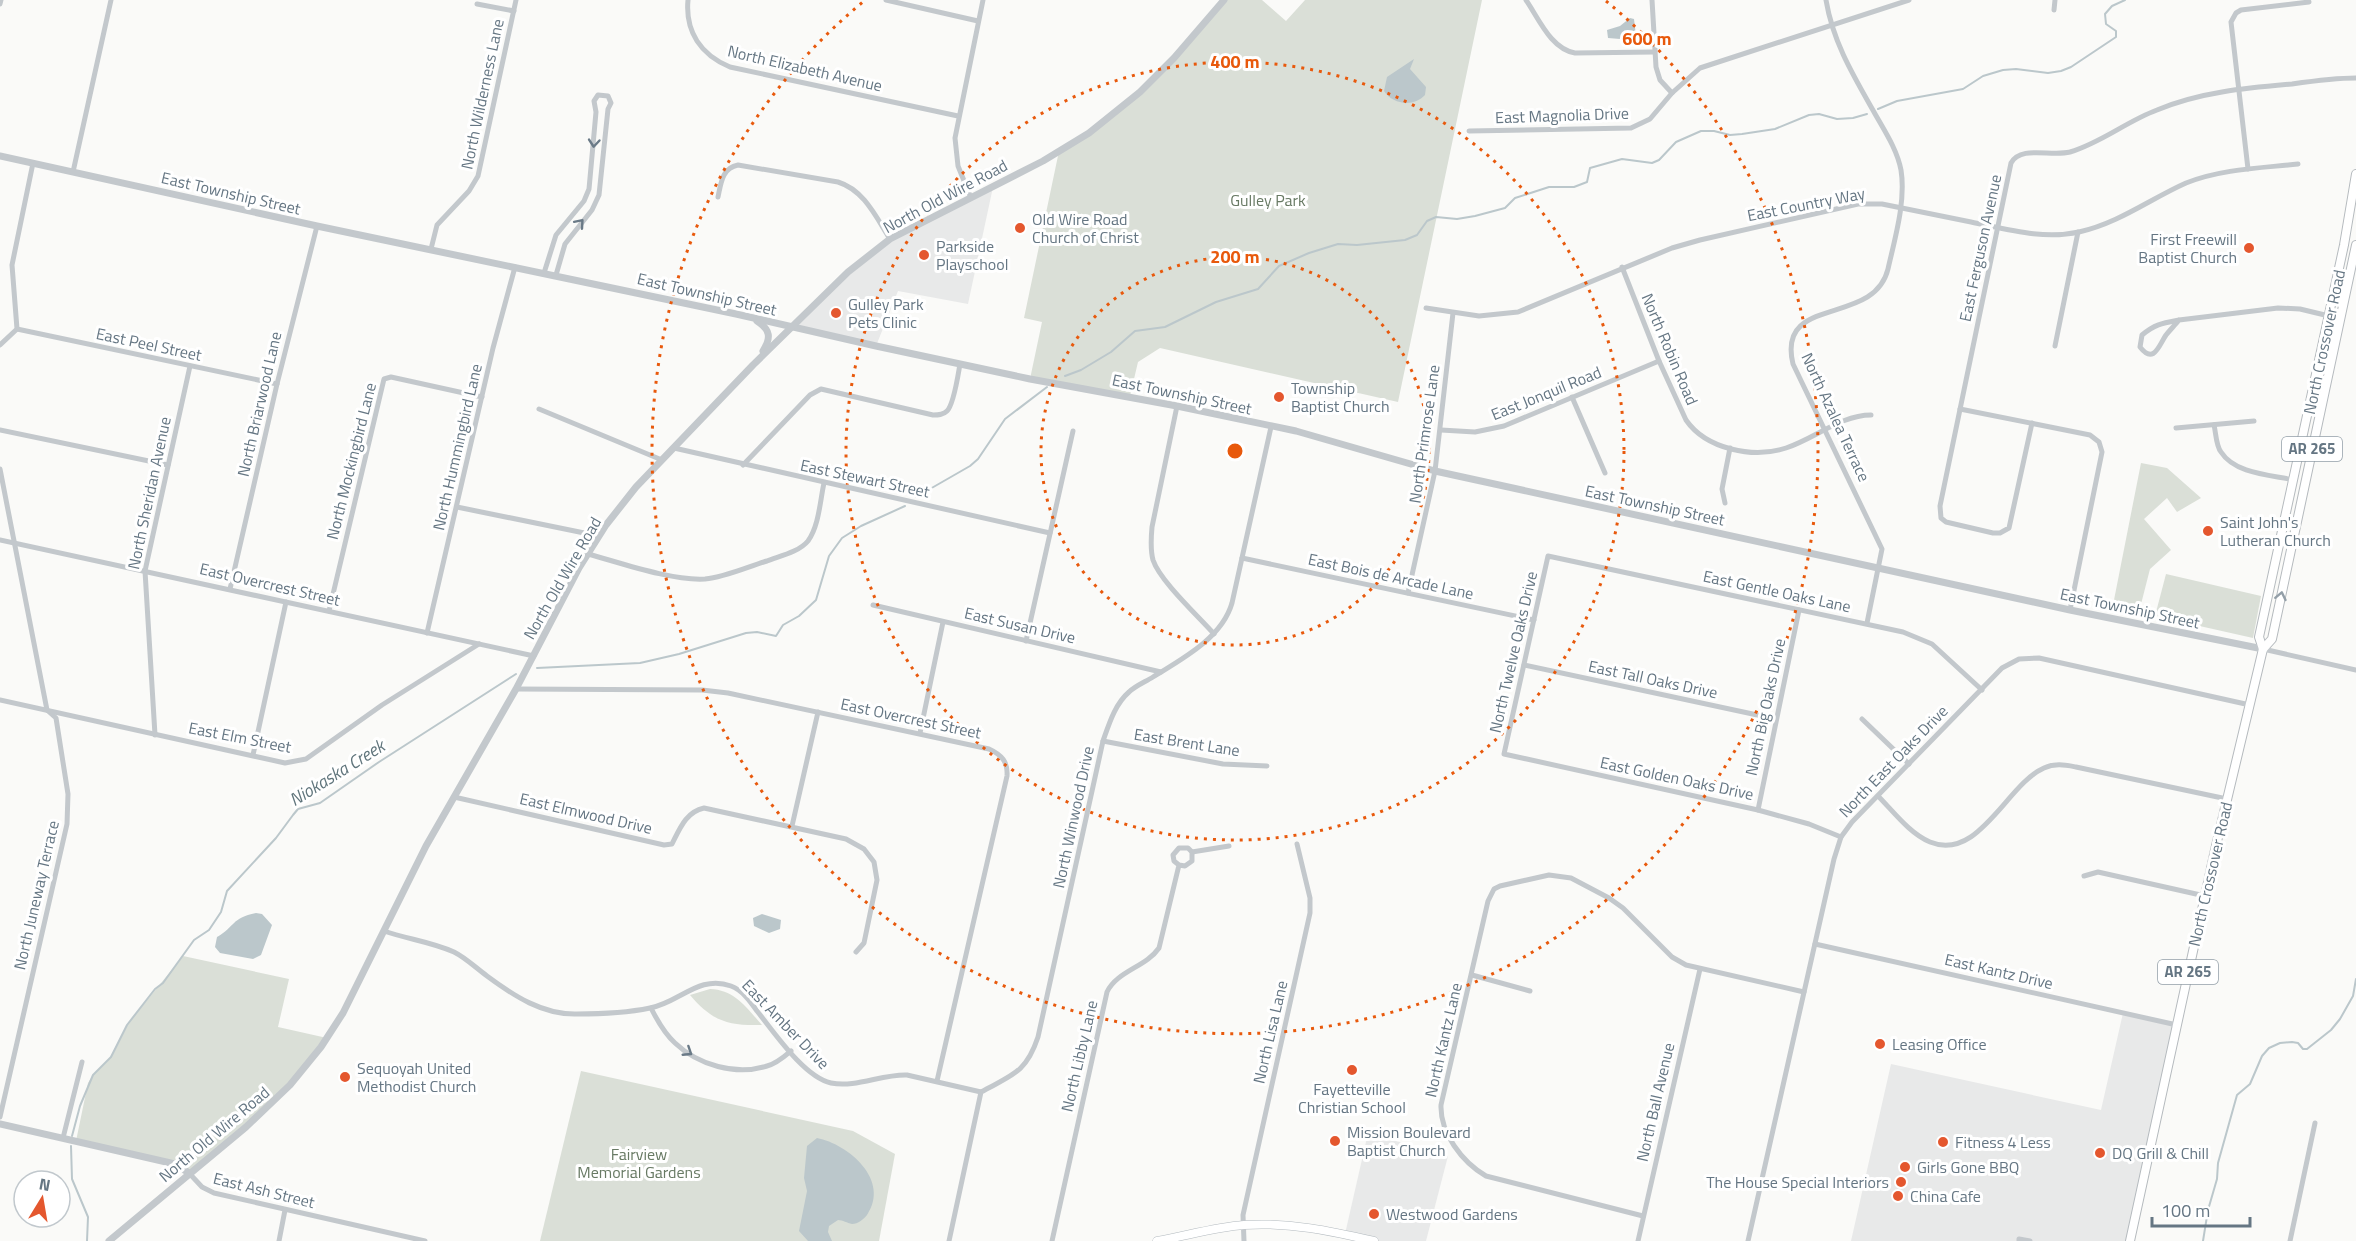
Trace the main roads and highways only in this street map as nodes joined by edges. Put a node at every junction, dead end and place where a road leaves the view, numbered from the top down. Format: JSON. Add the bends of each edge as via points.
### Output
{"nodes":[{"id":1,"x":2356,"y":174,"type":"edge"},
{"id":2,"x":2356,"y":245,"type":"edge"},
{"id":3,"x":2263,"y":649,"type":"junction"},
{"id":4,"x":1157,"y":1241,"type":"edge"},
{"id":5,"x":1374,"y":1241,"type":"edge"},
{"id":6,"x":2130,"y":1241,"type":"edge"}],
"edges":[{"from":1,"to":3,"type":"main road","name":"North Crossover Road","number":"AR 265","via":[[2259,637]]},
{"from":3,"to":2,"type":"main road","name":"North Crossover Road","number":"AR 265","one_way":true,"via":[[2272,639]]},
{"from":3,"to":6,"type":"main road","name":"North Crossover Road","number":"AR 265"},
{"from":4,"to":5,"type":"main road","via":[[1242,1225],[1279,1224]]}]}
